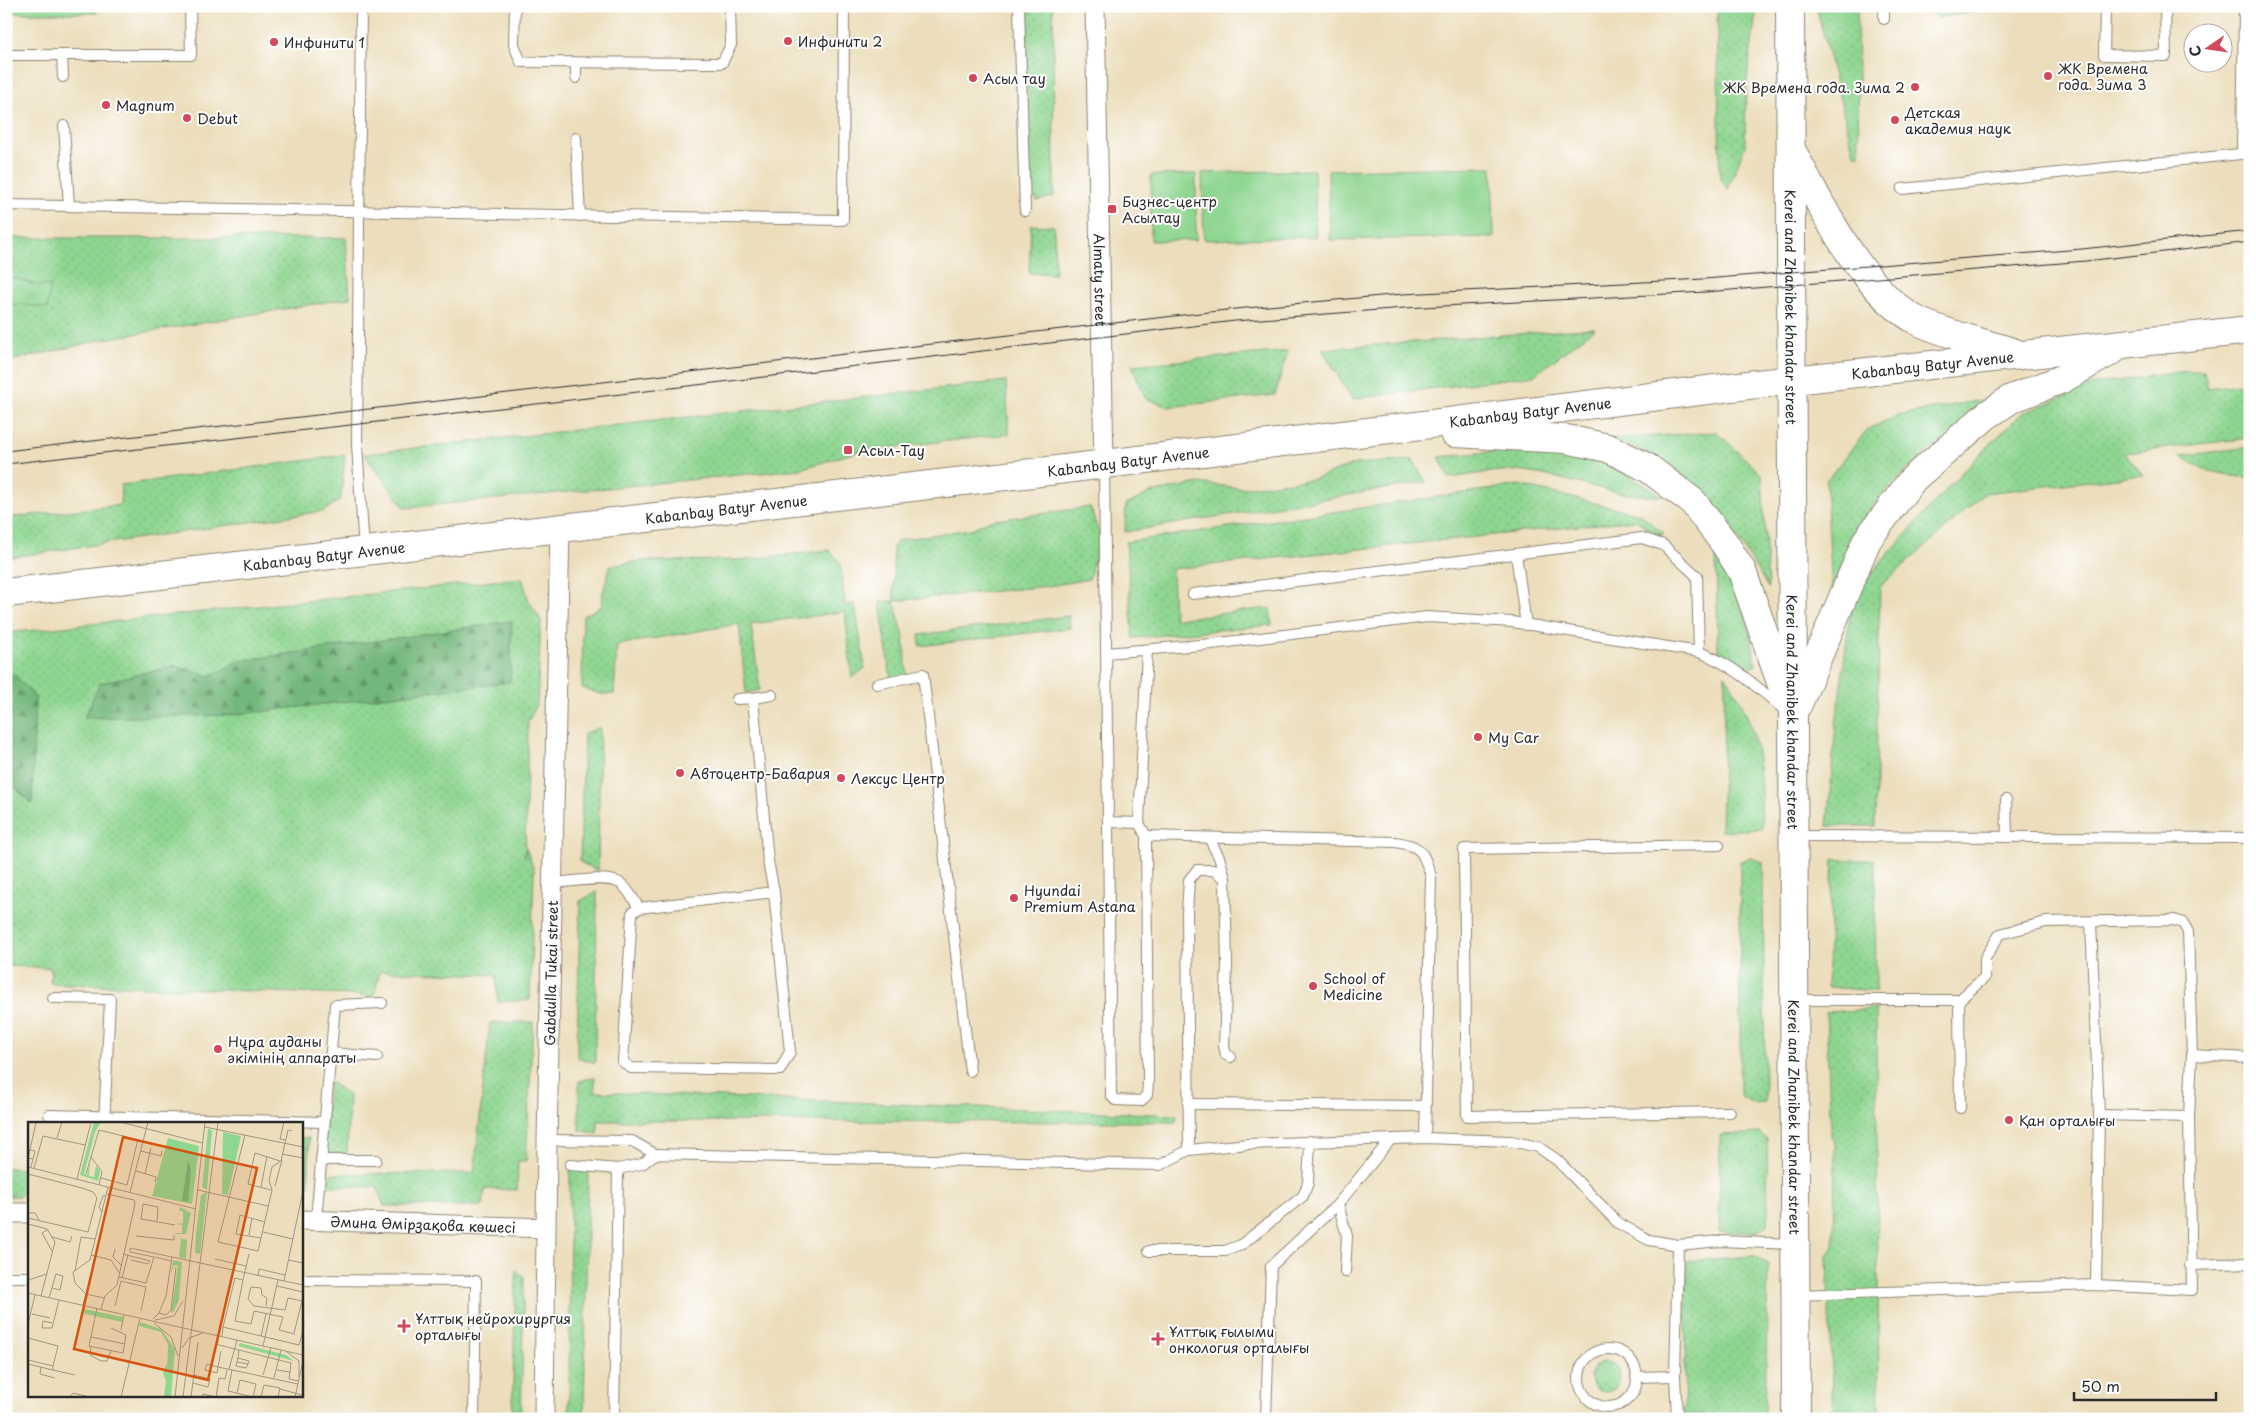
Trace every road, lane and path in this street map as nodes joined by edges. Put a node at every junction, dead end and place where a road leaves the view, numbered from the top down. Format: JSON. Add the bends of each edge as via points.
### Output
{"nodes":[{"id":1,"x":190,"y":6,"type":"edge"},
{"id":2,"x":360,"y":6,"type":"edge"},
{"id":3,"x":515,"y":6,"type":"edge"},
{"id":4,"x":730,"y":6,"type":"edge"},
{"id":5,"x":844,"y":6,"type":"edge"},
{"id":6,"x":1020,"y":6,"type":"edge"},
{"id":7,"x":1095,"y":6,"type":"edge"},
{"id":8,"x":1790,"y":6,"type":"edge"},
{"id":9,"x":1884,"y":6,"type":"edge"},
{"id":10,"x":2105,"y":6,"type":"edge"},
{"id":11,"x":2166,"y":6,"type":"edge"},
{"id":12,"x":2244,"y":6,"type":"edge"},
{"id":13,"x":1884,"y":19,"type":"dead end"},
{"id":14,"x":6,"y":54,"type":"edge"},
{"id":15,"x":62,"y":55,"type":"junction"},
{"id":16,"x":576,"y":63,"type":"junction"},
{"id":17,"x":63,"y":77,"type":"dead end"},
{"id":18,"x":576,"y":78,"type":"dead end"},
{"id":19,"x":64,"y":126,"type":"dead end"},
{"id":20,"x":576,"y":138,"type":"dead end"},
{"id":21,"x":1791,"y":150,"type":"junction"},
{"id":22,"x":2246,"y":153,"type":"edge"},
{"id":23,"x":1902,"y":190,"type":"dead end"},
{"id":24,"x":6,"y":205,"type":"edge"},
{"id":25,"x":69,"y":206,"type":"junction"},
{"id":26,"x":1025,"y":211,"type":"dead end"},
{"id":27,"x":360,"y":212,"type":"junction"},
{"id":28,"x":580,"y":216,"type":"junction"},
{"id":29,"x":2250,"y":330,"type":"edge"},
{"id":30,"x":2123,"y":345,"type":"junction"},
{"id":31,"x":2025,"y":356,"type":"junction"},
{"id":32,"x":1791,"y":382,"type":"junction"},
{"id":33,"x":1379,"y":430,"type":"junction"},
{"id":34,"x":1104,"y":463,"type":"junction"},
{"id":35,"x":560,"y":527,"type":"junction"},
{"id":36,"x":364,"y":550,"type":"junction"},
{"id":37,"x":1516,"y":554,"type":"junction"},
{"id":38,"x":6,"y":593,"type":"edge"},
{"id":39,"x":1193,"y":594,"type":"dead end"},
{"id":40,"x":1526,"y":625,"type":"junction"},
{"id":41,"x":1147,"y":650,"type":"junction"},
{"id":42,"x":1699,"y":652,"type":"junction"},
{"id":43,"x":1106,"y":653,"type":"junction"},
{"id":44,"x":877,"y":684,"type":"dead end"},
{"id":45,"x":772,"y":695,"type":"dead end"},
{"id":46,"x":753,"y":698,"type":"junction"},
{"id":47,"x":737,"y":699,"type":"dead end"},
{"id":48,"x":1793,"y":717,"type":"junction"},
{"id":49,"x":2006,"y":800,"type":"dead end"},
{"id":50,"x":1108,"y":822,"type":"junction"},
{"id":51,"x":1139,"y":823,"type":"junction"},
{"id":52,"x":1146,"y":836,"type":"junction"},
{"id":53,"x":1793,"y":836,"type":"junction"},
{"id":54,"x":2007,"y":837,"type":"junction"},
{"id":55,"x":1209,"y":838,"type":"junction"},
{"id":56,"x":2250,"y":838,"type":"edge"},
{"id":57,"x":1719,"y":845,"type":"dead end"},
{"id":58,"x":1225,"y":878,"type":"junction"},
{"id":59,"x":554,"y":883,"type":"junction"},
{"id":60,"x":774,"y":892,"type":"junction"},
{"id":61,"x":639,"y":908,"type":"junction"},
{"id":62,"x":2091,"y":922,"type":"junction"},
{"id":63,"x":53,"y":998,"type":"dead end"},
{"id":64,"x":1794,"y":1000,"type":"junction"},
{"id":65,"x":1959,"y":1000,"type":"junction"},
{"id":66,"x":382,"y":1003,"type":"dead end"},
{"id":67,"x":331,"y":1053,"type":"junction"},
{"id":68,"x":2192,"y":1055,"type":"junction"},
{"id":69,"x":377,"y":1057,"type":"dead end"},
{"id":70,"x":1231,"y":1057,"type":"dead end"},
{"id":71,"x":2250,"y":1058,"type":"edge"},
{"id":72,"x":970,"y":1071,"type":"dead end"},
{"id":73,"x":1188,"y":1104,"type":"junction"},
{"id":74,"x":1425,"y":1106,"type":"junction"},
{"id":75,"x":1960,"y":1108,"type":"dead end"},
{"id":76,"x":1730,"y":1112,"type":"dead end"},
{"id":77,"x":49,"y":1115,"type":"dead end"},
{"id":78,"x":2098,"y":1115,"type":"junction"},
{"id":79,"x":2189,"y":1117,"type":"junction"},
{"id":80,"x":104,"y":1120,"type":"edge"},
{"id":81,"x":323,"y":1122,"type":"junction"},
{"id":82,"x":1425,"y":1138,"type":"junction"},
{"id":83,"x":1391,"y":1139,"type":"junction"},
{"id":84,"x":547,"y":1140,"type":"junction"},
{"id":85,"x":1310,"y":1141,"type":"junction"},
{"id":86,"x":1189,"y":1150,"type":"junction"},
{"id":87,"x":655,"y":1154,"type":"junction"},
{"id":88,"x":321,"y":1160,"type":"junction"},
{"id":89,"x":376,"y":1160,"type":"dead end"},
{"id":90,"x":570,"y":1165,"type":"dead end"},
{"id":91,"x":618,"y":1169,"type":"junction"},
{"id":92,"x":1338,"y":1204,"type":"junction"},
{"id":93,"x":6,"y":1213,"type":"edge"},
{"id":94,"x":28,"y":1213,"type":"edge"},
{"id":95,"x":308,"y":1220,"type":"edge"},
{"id":96,"x":546,"y":1228,"type":"junction"},
{"id":97,"x":1795,"y":1244,"type":"junction"},
{"id":98,"x":1678,"y":1245,"type":"junction"},
{"id":99,"x":1149,"y":1251,"type":"dead end"},
{"id":100,"x":2250,"y":1263,"type":"edge"},
{"id":101,"x":2190,"y":1265,"type":"junction"},
{"id":102,"x":1345,"y":1272,"type":"dead end"},
{"id":103,"x":6,"y":1277,"type":"edge"},
{"id":104,"x":28,"y":1277,"type":"edge"},
{"id":105,"x":302,"y":1280,"type":"edge"},
{"id":106,"x":2096,"y":1284,"type":"junction"},
{"id":107,"x":1795,"y":1295,"type":"junction"},
{"id":108,"x":1636,"y":1376,"type":"junction"},
{"id":109,"x":1675,"y":1376,"type":"junction"},
{"id":110,"x":474,"y":1419,"type":"edge"},
{"id":111,"x":544,"y":1419,"type":"edge"},
{"id":112,"x":614,"y":1419,"type":"edge"},
{"id":113,"x":1266,"y":1419,"type":"edge"},
{"id":114,"x":1677,"y":1419,"type":"edge"},
{"id":115,"x":1796,"y":1419,"type":"edge"}],
"edges":[{"from":1,"to":15,"type":"lane","via":[[191,55]]},
{"from":2,"to":27,"type":"lane"},
{"from":3,"to":16,"type":"lane","via":[[514,45],[521,62]]},
{"from":4,"to":16,"type":"lane","via":[[731,45],[722,63]]},
{"from":5,"to":28,"type":"lane","via":[[843,220]]},
{"from":6,"to":26,"type":"lane"},
{"from":7,"to":34,"type":"street","name":"Almaty street"},
{"from":8,"to":21,"type":"main road","name":"Kerei and Zhanibek khandar street"},
{"from":9,"to":13,"type":"lane"},
{"from":10,"to":11,"type":"lane","via":[[2104,55],[2166,56]]},
{"from":12,"to":22,"type":"lane"},
{"from":14,"to":15,"type":"lane"},
{"from":15,"to":17,"type":"lane"},
{"from":16,"to":18,"type":"lane"},
{"from":19,"to":25,"type":"lane"},
{"from":20,"to":28,"type":"lane"},
{"from":21,"to":31,"type":"main road","via":[[1842,239],[1881,295],[1920,322]]},
{"from":21,"to":32,"type":"main road","name":"Kerei and Zhanibek khandar street"},
{"from":22,"to":23,"type":"lane"},
{"from":24,"to":25,"type":"lane"},
{"from":25,"to":27,"type":"lane"},
{"from":27,"to":28,"type":"lane"},
{"from":27,"to":36,"type":"lane","via":[[357,445]]},
{"from":29,"to":30,"type":"main road","name":"Kabanbay Batyr Avenue"},
{"from":30,"to":31,"type":"main road","name":"Kabanbay Batyr Avenue"},
{"from":30,"to":48,"type":"main road","via":[[2062,379],[2011,399],[1987,415],[1913,479],[1867,540]]},
{"from":31,"to":32,"type":"main road","name":"Kabanbay Batyr Avenue"},
{"from":32,"to":33,"type":"main road","name":"Kabanbay Batyr Avenue"},
{"from":32,"to":48,"type":"main road","name":"Kerei and Zhanibek khandar street"},
{"from":33,"to":34,"type":"main road","name":"Kabanbay Batyr Avenue"},
{"from":33,"to":48,"type":"main road","via":[[1566,439],[1608,448],[1648,468],[1693,502],[1742,571]]},
{"from":34,"to":35,"type":"main road","name":"Kabanbay Batyr Avenue"},
{"from":34,"to":43,"type":"lane"},
{"from":35,"to":36,"type":"main road","name":"Kabanbay Batyr Avenue"},
{"from":35,"to":59,"type":"street","name":"Gabdulla Tukai street"},
{"from":36,"to":38,"type":"main road","name":"Kabanbay Batyr Avenue"},
{"from":37,"to":39,"type":"lane"},
{"from":37,"to":40,"type":"lane"},
{"from":37,"to":42,"type":"lane","via":[[1642,538],[1663,545],[1697,576]]},
{"from":40,"to":41,"type":"lane","via":[[1427,618]]},
{"from":40,"to":42,"type":"lane"},
{"from":41,"to":43,"type":"lane"},
{"from":41,"to":51,"type":"lane"},
{"from":42,"to":48,"type":"lane","via":[[1741,673]]},
{"from":43,"to":50,"type":"lane"},
{"from":44,"to":72,"type":"lane","via":[[923,674]]},
{"from":45,"to":46,"type":"lane"},
{"from":46,"to":47,"type":"lane"},
{"from":46,"to":60,"type":"lane","via":[[768,861]]},
{"from":48,"to":53,"type":"main road","name":"Kerei and Zhanibek khandar street"},
{"from":49,"to":54,"type":"lane"},
{"from":50,"to":51,"type":"lane"},
{"from":50,"to":52,"type":"lane","via":[[1111,1095],[1115,1100],[1123,1101],[1141,1101],[1147,1095]]},
{"from":51,"to":52,"type":"lane"},
{"from":52,"to":55,"type":"lane"},
{"from":53,"to":54,"type":"lane"},
{"from":53,"to":64,"type":"main road","name":"Kerei and Zhanibek khandar street"},
{"from":54,"to":56,"type":"lane"},
{"from":55,"to":58,"type":"lane"},
{"from":55,"to":74,"type":"lane","via":[[1395,842],[1414,845],[1422,852],[1430,876]]},
{"from":57,"to":76,"type":"lane","via":[[1464,849],[1467,1116]]},
{"from":58,"to":70,"type":"lane","via":[[1227,965],[1224,1046],[1226,1054]]},
{"from":58,"to":73,"type":"lane","via":[[1214,870],[1197,870],[1189,880]]},
{"from":59,"to":61,"type":"lane","via":[[619,882]]},
{"from":59,"to":84,"type":"street","name":"Gabdulla Tukai street"},
{"from":60,"to":61,"type":"lane"},
{"from":60,"to":61,"type":"lane","via":[[790,1052],[780,1070],[631,1068],[623,1062],[632,913]]},
{"from":62,"to":65,"type":"lane","via":[[2046,922],[2000,934],[1985,958],[1985,977]]},
{"from":62,"to":68,"type":"lane","via":[[2174,920],[2183,923],[2188,932]]},
{"from":62,"to":78,"type":"lane"},
{"from":63,"to":80,"type":"lane","via":[[110,999]]},
{"from":64,"to":65,"type":"lane"},
{"from":64,"to":97,"type":"main road","name":"Kerei and Zhanibek khandar street"},
{"from":65,"to":75,"type":"lane"},
{"from":66,"to":67,"type":"lane","via":[[335,1005]]},
{"from":67,"to":69,"type":"lane"},
{"from":67,"to":81,"type":"lane"},
{"from":68,"to":71,"type":"lane"},
{"from":68,"to":79,"type":"lane"},
{"from":73,"to":74,"type":"lane"},
{"from":73,"to":86,"type":"lane"},
{"from":74,"to":82,"type":"lane"},
{"from":77,"to":80,"type":"lane"},
{"from":78,"to":79,"type":"lane"},
{"from":78,"to":106,"type":"lane"},
{"from":79,"to":101,"type":"lane"},
{"from":80,"to":81,"type":"lane"},
{"from":81,"to":88,"type":"lane"},
{"from":82,"to":83,"type":"lane"},
{"from":82,"to":98,"type":"lane","via":[[1511,1141],[1538,1147],[1557,1160],[1618,1223],[1649,1240]]},
{"from":83,"to":85,"type":"lane"},
{"from":83,"to":92,"type":"lane"},
{"from":84,"to":87,"type":"lane","via":[[632,1141]]},
{"from":84,"to":96,"type":"street","name":"Gabdulla Tukai street"},
{"from":85,"to":86,"type":"lane"},
{"from":85,"to":99,"type":"lane","via":[[1308,1183],[1303,1196],[1241,1245],[1226,1251]]},
{"from":86,"to":87,"type":"lane","via":[[1160,1165]]},
{"from":87,"to":91,"type":"lane","via":[[642,1164]]},
{"from":88,"to":89,"type":"lane"},
{"from":88,"to":95,"type":"lane"},
{"from":90,"to":91,"type":"lane"},
{"from":91,"to":112,"type":"lane"},
{"from":92,"to":102,"type":"lane","via":[[1347,1236]]},
{"from":92,"to":113,"type":"lane","via":[[1270,1266]]},
{"from":93,"to":94,"type":"street"},
{"from":95,"to":96,"type":"street","name":"Әмина Өмірзақова көшесі"},
{"from":96,"to":111,"type":"street","name":"Gabdulla Tukai street"},
{"from":97,"to":98,"type":"lane","via":[[1719,1241]]},
{"from":97,"to":107,"type":"main road","name":"Kerei and Zhanibek khandar street"},
{"from":98,"to":109,"type":"lane"},
{"from":100,"to":101,"type":"lane"},
{"from":101,"to":106,"type":"lane","via":[[2192,1290]]},
{"from":103,"to":104,"type":"lane"},
{"from":105,"to":110,"type":"lane","via":[[476,1281]]},
{"from":106,"to":107,"type":"lane"},
{"from":107,"to":115,"type":"main road","name":"Kerei and Zhanibek khandar street"},
{"from":108,"to":108,"type":"lane","via":[[1634,1392],[1612,1407],[1594,1404],[1587,1399],[1579,1383],[1582,1364],[1588,1356],[1607,1349],[1626,1355]]},
{"from":108,"to":109,"type":"lane"},
{"from":109,"to":114,"type":"lane"}]}
